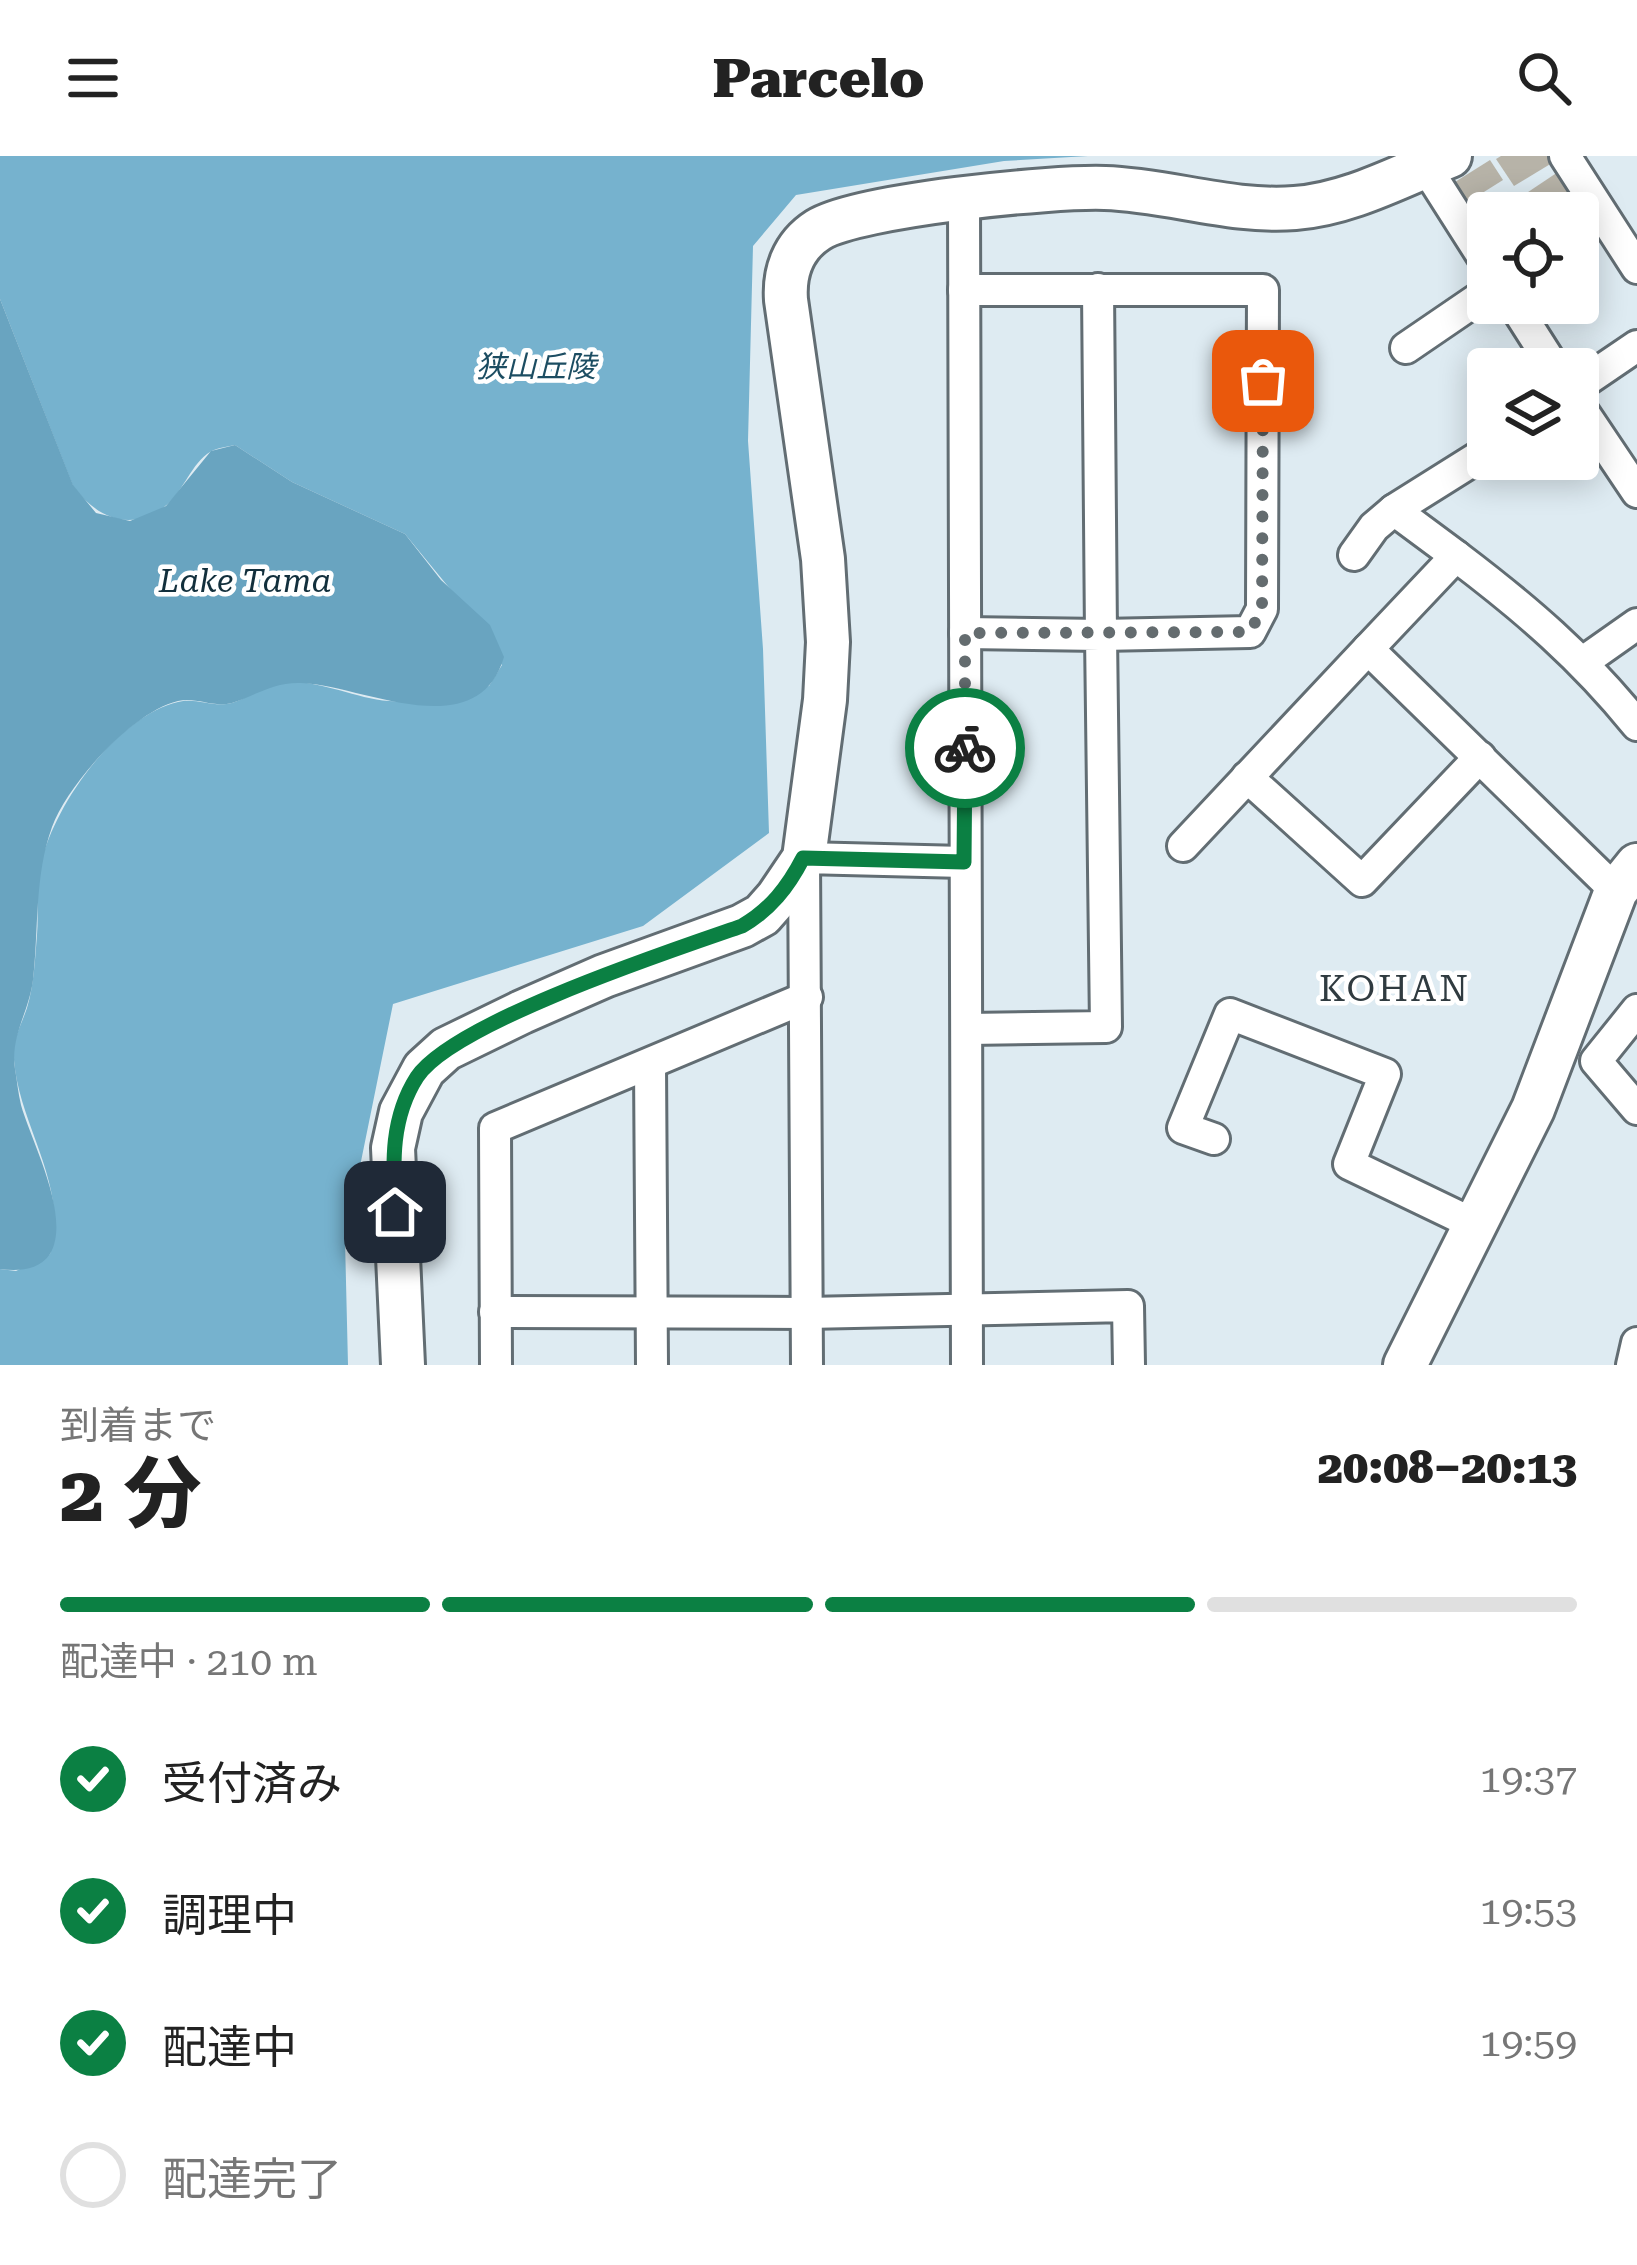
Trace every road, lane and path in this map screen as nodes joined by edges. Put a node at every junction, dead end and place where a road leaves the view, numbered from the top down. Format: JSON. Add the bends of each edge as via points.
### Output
{"nodes":[{"id":1,"x":1565,"y":156,"type":"edge"},
{"id":2,"x":1437,"y":161,"type":"edge"},
{"id":3,"x":964,"y":201,"type":"junction"},
{"id":4,"x":1467,"y":222,"type":"edge"},
{"id":5,"x":1637,"y":268,"type":"edge"},
{"id":6,"x":964,"y":290,"type":"junction"},
{"id":7,"x":1098,"y":290,"type":"junction"},
{"id":8,"x":1467,"y":306,"type":"edge"},
{"id":9,"x":1637,"y":346,"type":"edge"},
{"id":10,"x":1406,"y":348,"type":"dead end"},
{"id":11,"x":1599,"y":372,"type":"edge"},
{"id":12,"x":1599,"y":435,"type":"edge"},
{"id":13,"x":1467,"y":464,"type":"edge"},
{"id":14,"x":1637,"y":492,"type":"edge"},
{"id":15,"x":1394,"y":510,"type":"junction"},
{"id":16,"x":1354,"y":555,"type":"dead end"},
{"id":17,"x":1456,"y":556,"type":"junction"},
{"id":18,"x":1637,"y":624,"type":"edge"},
{"id":19,"x":965,"y":633,"type":"junction"},
{"id":20,"x":1101,"y":634,"type":"junction"},
{"id":21,"x":1368,"y":649,"type":"junction"},
{"id":22,"x":1583,"y":662,"type":"junction"},
{"id":23,"x":1637,"y":725,"type":"edge"},
{"id":24,"x":1480,"y":758,"type":"junction"},
{"id":25,"x":1247,"y":777,"type":"junction"},
{"id":26,"x":1184,"y":846,"type":"dead end"},
{"id":27,"x":803,"y":858,"type":"junction"},
{"id":28,"x":964,"y":862,"type":"junction"},
{"id":29,"x":1627,"y":878,"type":"edge"},
{"id":30,"x":807,"y":997,"type":"junction"},
{"id":31,"x":1637,"y":1010,"type":"edge"},
{"id":32,"x":968,"y":1029,"type":"junction"},
{"id":33,"x":650,"y":1064,"type":"junction"},
{"id":34,"x":1637,"y":1109,"type":"edge"},
{"id":35,"x":1214,"y":1139,"type":"dead end"},
{"id":36,"x":1478,"y":1226,"type":"junction"},
{"id":37,"x":967,"y":1309,"type":"junction"},
{"id":38,"x":495,"y":1312,"type":"junction"},
{"id":39,"x":652,"y":1313,"type":"junction"},
{"id":40,"x":807,"y":1313,"type":"junction"},
{"id":41,"x":1637,"y":1343,"type":"edge"},
{"id":42,"x":404,"y":1365,"type":"edge"},
{"id":43,"x":496,"y":1365,"type":"edge"},
{"id":44,"x":652,"y":1365,"type":"edge"},
{"id":45,"x":807,"y":1365,"type":"edge"},
{"id":46,"x":967,"y":1365,"type":"edge"},
{"id":47,"x":1129,"y":1365,"type":"edge"},
{"id":48,"x":1405,"y":1365,"type":"edge"},
{"id":49,"x":1632,"y":1365,"type":"edge"}],
"edges":[{"from":1,"to":5,"type":"street"},
{"from":2,"to":3,"type":"street","via":[[1302,208],[1250,209],[1106,188]]},
{"from":2,"to":4,"type":"street"},
{"from":3,"to":6,"type":"street"},
{"from":3,"to":27,"type":"street","via":[[835,222],[807,238],[787,272],[827,609]]},
{"from":6,"to":7,"type":"street"},
{"from":6,"to":19,"type":"street"},
{"from":7,"to":20,"type":"street"},
{"from":7,"to":20,"type":"street","via":[[1263,290],[1262,609],[1250,632]]},
{"from":8,"to":10,"type":"street"},
{"from":9,"to":11,"type":"street"},
{"from":12,"to":14,"type":"street"},
{"from":13,"to":15,"type":"street"},
{"from":15,"to":16,"type":"street"},
{"from":15,"to":17,"type":"street"},
{"from":17,"to":21,"type":"street"},
{"from":17,"to":22,"type":"street"},
{"from":18,"to":22,"type":"street"},
{"from":19,"to":20,"type":"street"},
{"from":19,"to":28,"type":"street"},
{"from":20,"to":32,"type":"street","via":[[1106,1027]]},
{"from":21,"to":24,"type":"street"},
{"from":21,"to":25,"type":"street"},
{"from":22,"to":23,"type":"street"},
{"from":24,"to":25,"type":"street","via":[[1362,881]]},
{"from":24,"to":29,"type":"street"},
{"from":25,"to":26,"type":"street"},
{"from":27,"to":28,"type":"street"},
{"from":27,"to":30,"type":"street"},
{"from":27,"to":42,"type":"street","via":[[777,898],[742,926],[507,1018],[424,1069],[393,1148]]},
{"from":28,"to":32,"type":"street"},
{"from":29,"to":36,"type":"street"},
{"from":30,"to":33,"type":"street"},
{"from":30,"to":40,"type":"street"},
{"from":31,"to":34,"type":"street","via":[[1596,1061]]},
{"from":32,"to":37,"type":"street"},
{"from":33,"to":38,"type":"street","via":[[495,1127]]},
{"from":33,"to":39,"type":"street"},
{"from":35,"to":36,"type":"street","via":[[1183,1128],[1230,1014],[1384,1074],[1349,1164]]},
{"from":36,"to":48,"type":"street"},
{"from":37,"to":40,"type":"street"},
{"from":37,"to":46,"type":"street"},
{"from":37,"to":47,"type":"street","via":[[1128,1306]]},
{"from":38,"to":39,"type":"street"},
{"from":38,"to":43,"type":"street"},
{"from":39,"to":40,"type":"street"},
{"from":39,"to":44,"type":"street"},
{"from":40,"to":45,"type":"street"},
{"from":41,"to":49,"type":"street"}]}
